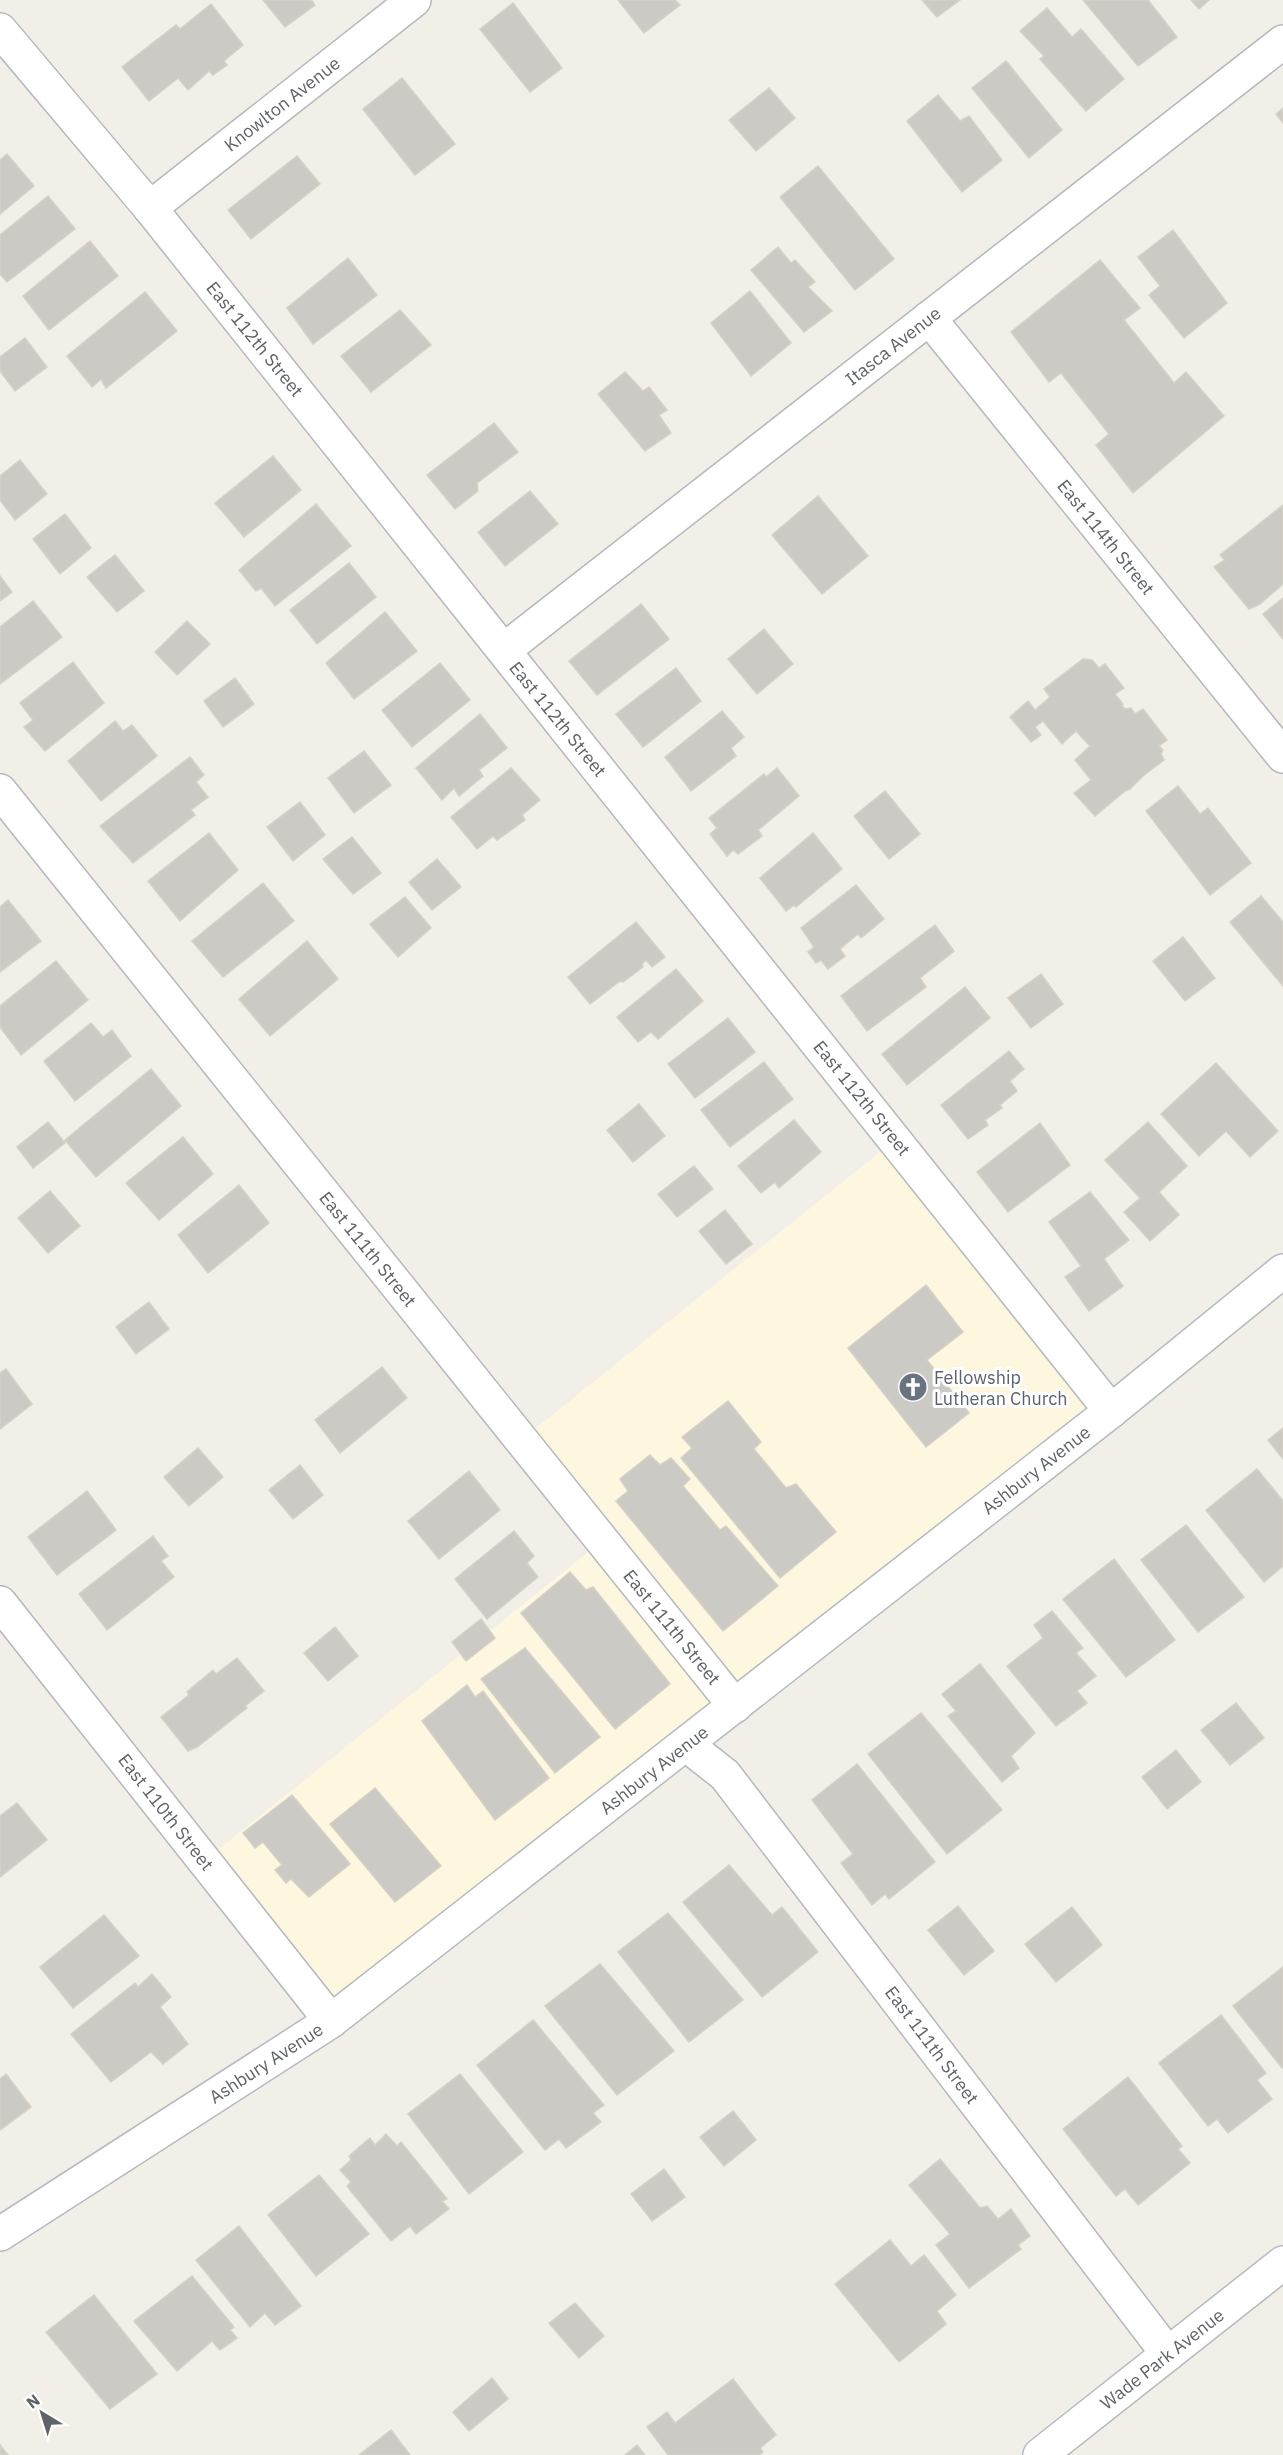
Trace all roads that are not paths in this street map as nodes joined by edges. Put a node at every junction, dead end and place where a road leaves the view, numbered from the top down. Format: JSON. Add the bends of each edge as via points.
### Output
{"nodes":[{"id":1,"x":414,"y":0,"type":"edge"},
{"id":2,"x":0,"y":30,"type":"edge"},
{"id":3,"x":1283,"y":42,"type":"edge"},
{"id":4,"x":150,"y":208,"type":"junction"},
{"id":5,"x":929,"y":318,"type":"junction"},
{"id":6,"x":504,"y":650,"type":"junction"},
{"id":7,"x":1283,"y":756,"type":"edge"},
{"id":8,"x":0,"y":791,"type":"edge"},
{"id":9,"x":1283,"y":1271,"type":"edge"},
{"id":10,"x":1111,"y":1411,"type":"junction"},
{"id":11,"x":0,"y":1603,"type":"edge"},
{"id":12,"x":735,"y":1706,"type":"junction"},
{"id":13,"x":687,"y":1744,"type":"junction"},
{"id":14,"x":331,"y":2021,"type":"junction"},
{"id":15,"x":0,"y":2234,"type":"edge"},
{"id":16,"x":1283,"y":2263,"type":"edge"},
{"id":17,"x":1168,"y":2354,"type":"junction"},
{"id":18,"x":1040,"y":2455,"type":"edge"}],
"edges":[{"from":1,"to":4,"type":"street","name":"Knowlton Avenue"},
{"from":2,"to":4,"type":"street","name":"East 112th Street"},
{"from":3,"to":5,"type":"street","name":"Itasca Avenue"},
{"from":4,"to":6,"type":"street","name":"East 112th Street"},
{"from":5,"to":6,"type":"street","name":"Itasca Avenue"},
{"from":5,"to":7,"type":"street","name":"East 114th Street"},
{"from":6,"to":10,"type":"street","name":"East 112th Street"},
{"from":8,"to":12,"type":"street","name":"East 111th Street"},
{"from":9,"to":10,"type":"street","name":"Ashbury Avenue"},
{"from":10,"to":12,"type":"street","name":"Ashbury Avenue"},
{"from":11,"to":14,"type":"street","name":"East 110th Street"},
{"from":12,"to":13,"type":"street","name":"Ashbury Avenue"},
{"from":13,"to":14,"type":"street","name":"Ashbury Avenue"},
{"from":13,"to":17,"type":"street","name":"East 111th Street","via":[[725,1775]]},
{"from":14,"to":15,"type":"street","name":"Ashbury Avenue"},
{"from":16,"to":17,"type":"street","name":"Wade Park Avenue"},
{"from":17,"to":18,"type":"street","name":"Wade Park Avenue"}]}
